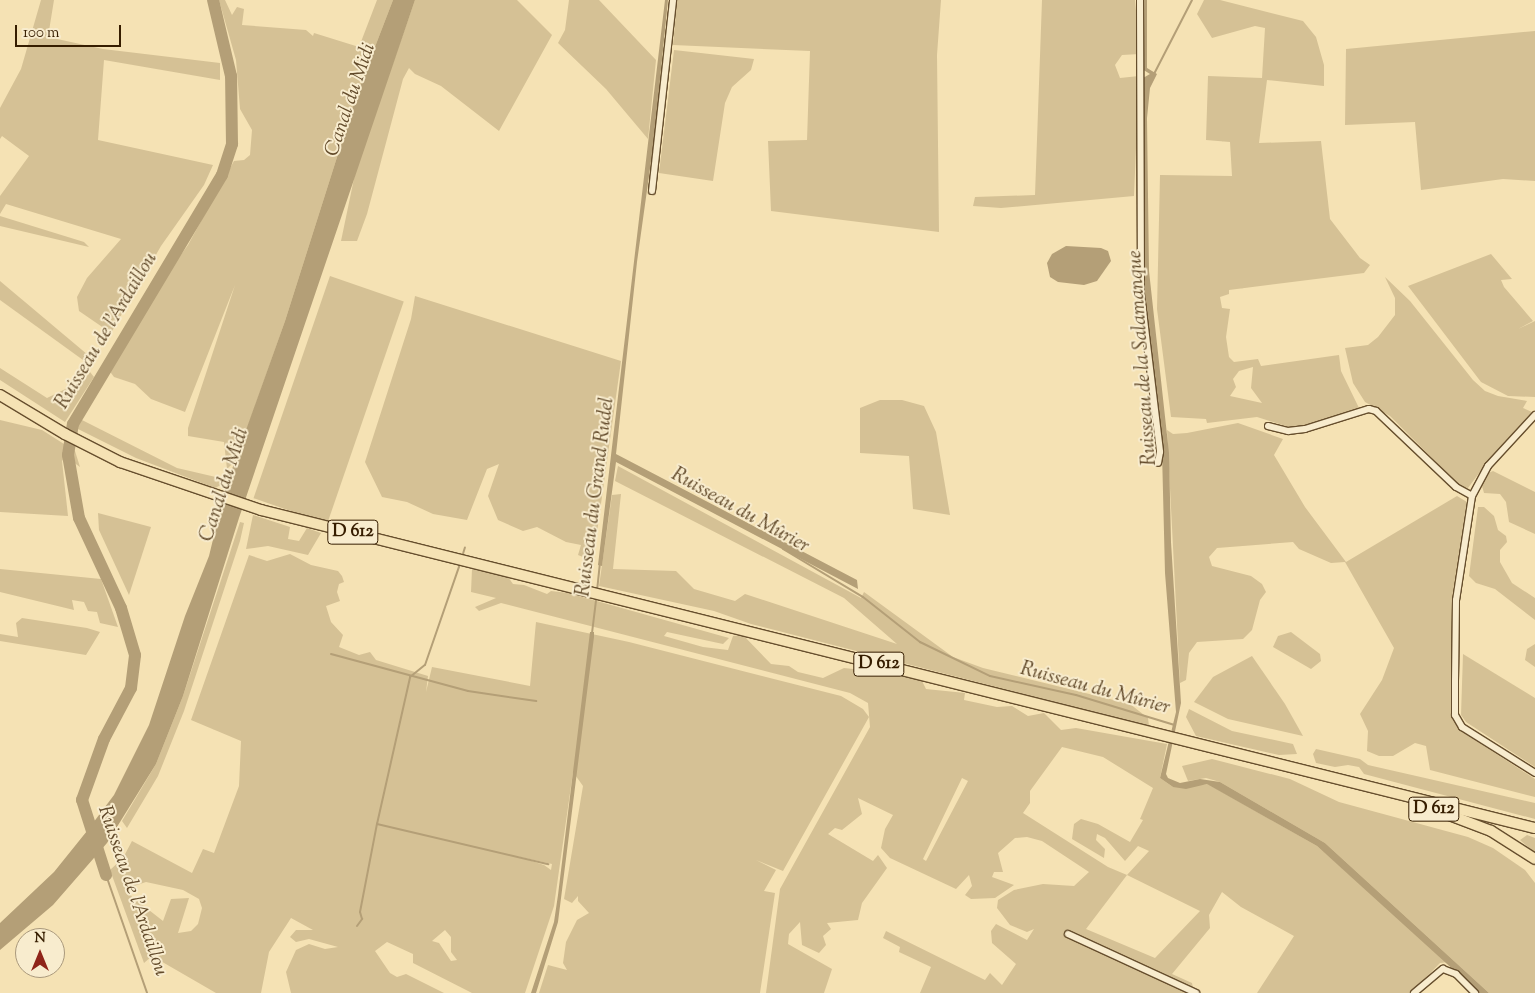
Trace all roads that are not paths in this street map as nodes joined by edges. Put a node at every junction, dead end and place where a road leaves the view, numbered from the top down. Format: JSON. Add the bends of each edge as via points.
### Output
{"nodes":[{"id":1,"x":673,"y":0,"type":"edge"},
{"id":2,"x":1140,"y":0,"type":"edge"},
{"id":3,"x":652,"y":191,"type":"dead end"},
{"id":4,"x":0,"y":390,"type":"edge"},
{"id":5,"x":0,"y":394,"type":"edge"},
{"id":6,"x":0,"y":402,"type":"edge"},
{"id":7,"x":1535,"y":415,"type":"edge"},
{"id":8,"x":1268,"y":426,"type":"dead end"},
{"id":9,"x":55,"y":427,"type":"junction"},
{"id":10,"x":78,"y":438,"type":"junction"},
{"id":11,"x":1158,"y":463,"type":"dead end"},
{"id":12,"x":1472,"y":496,"type":"junction"},
{"id":13,"x":1535,"y":773,"type":"edge"},
{"id":14,"x":1356,"y":784,"type":"junction"},
{"id":15,"x":1407,"y":796,"type":"junction"},
{"id":16,"x":1535,"y":823,"type":"edge"},
{"id":17,"x":1535,"y":828,"type":"edge"},
{"id":18,"x":1535,"y":859,"type":"edge"},
{"id":19,"x":1068,"y":934,"type":"dead end"},
{"id":20,"x":1196,"y":993,"type":"edge"},
{"id":21,"x":1414,"y":993,"type":"edge"},
{"id":22,"x":1475,"y":993,"type":"edge"}],
"edges":[{"from":1,"to":3,"type":"street"},
{"from":2,"to":11,"type":"street","via":[[1142,294],[1158,434]]},
{"from":4,"to":9,"type":"highway","number":"D 612"},
{"from":5,"to":9,"type":"highway","number":"D 612"},
{"from":6,"to":9,"type":"highway","number":"D 612"},
{"from":7,"to":12,"type":"street","via":[[1488,466]]},
{"from":8,"to":12,"type":"street","via":[[1288,431],[1305,429],[1369,409],[1376,411],[1456,487]]},
{"from":9,"to":10,"type":"highway","number":"D 612"},
{"from":9,"to":10,"type":"highway","number":"D 612"},
{"from":10,"to":14,"type":"highway","number":"D 612","via":[[150,473],[261,510]]},
{"from":12,"to":13,"type":"street","via":[[1456,600],[1455,715],[1462,727]]},
{"from":14,"to":15,"type":"highway","number":"D 612"},
{"from":14,"to":18,"type":"highway","number":"D 612","via":[[1468,820]]},
{"from":15,"to":16,"type":"highway","number":"D 612"},
{"from":15,"to":17,"type":"highway","number":"D 612"},
{"from":19,"to":20,"type":"street"},
{"from":21,"to":22,"type":"street","via":[[1444,969],[1456,974]]}]}
